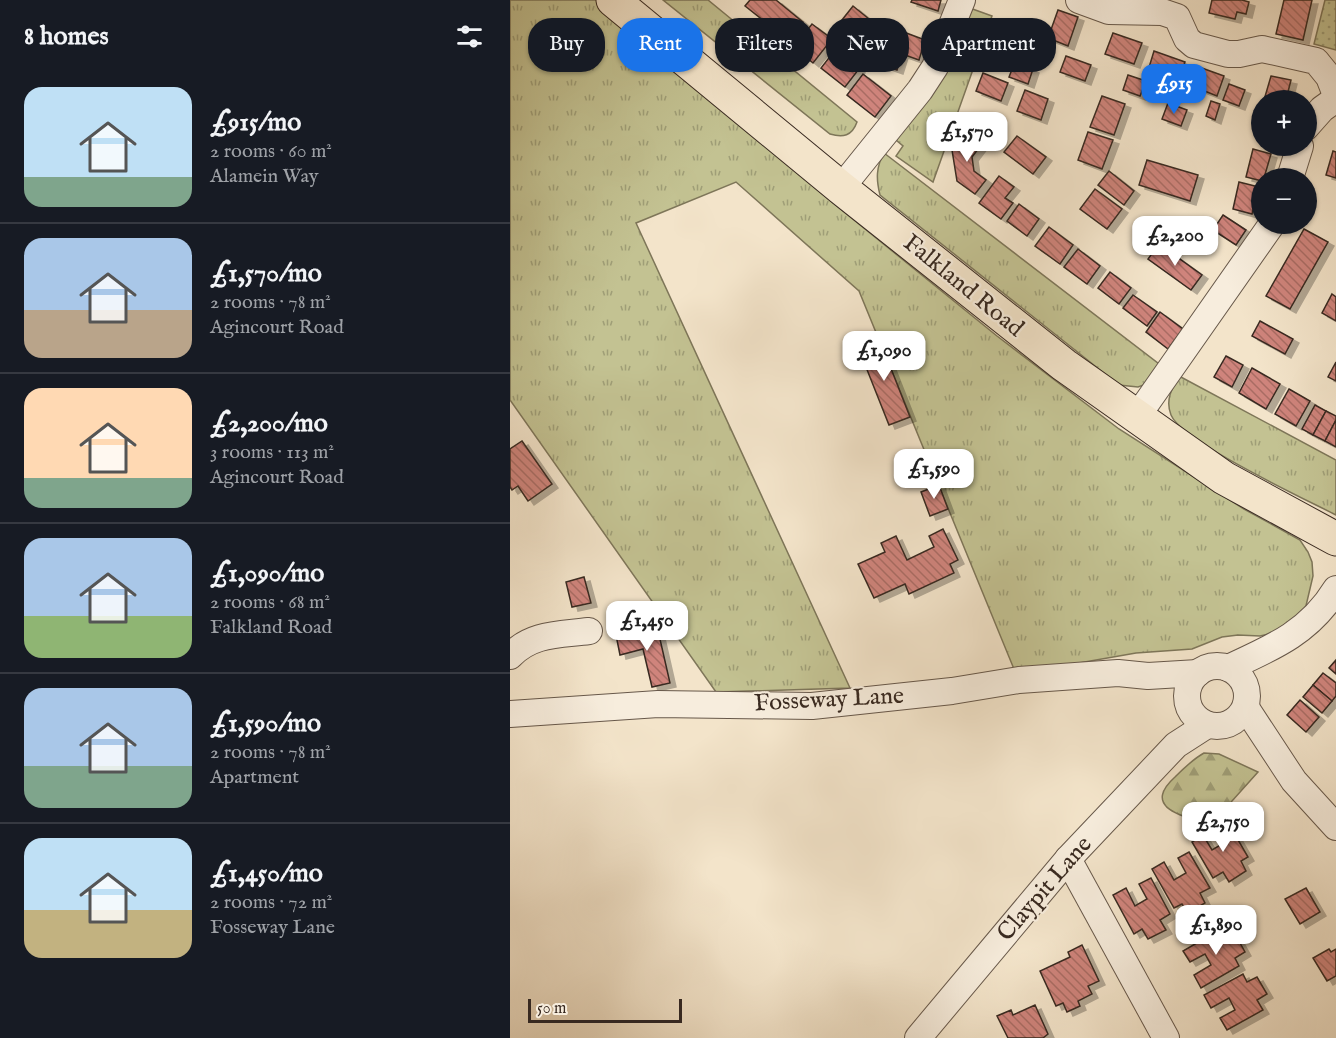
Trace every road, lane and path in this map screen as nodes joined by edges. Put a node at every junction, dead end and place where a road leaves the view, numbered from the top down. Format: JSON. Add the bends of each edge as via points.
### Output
{"nodes":[{"id":1,"x":613,"y":0,"type":"edge"},
{"id":2,"x":962,"y":0,"type":"edge"},
{"id":3,"x":1079,"y":0,"type":"edge"},
{"id":4,"x":1336,"y":97,"type":"edge"},
{"id":5,"x":1317,"y":115,"type":"edge"},
{"id":6,"x":841,"y":188,"type":"junction"},
{"id":7,"x":1265,"y":234,"type":"edge"},
{"id":8,"x":1136,"y":418,"type":"junction"},
{"id":9,"x":1336,"y":539,"type":"edge"},
{"id":10,"x":1336,"y":589,"type":"edge"},
{"id":11,"x":589,"y":631,"type":"dead end"},
{"id":12,"x":1274,"y":647,"type":"junction"},
{"id":13,"x":510,"y":656,"type":"edge"},
{"id":14,"x":1228,"y":668,"type":"junction"},
{"id":15,"x":1198,"y":673,"type":"junction"},
{"id":16,"x":1148,"y":676,"type":"junction"},
{"id":17,"x":1218,"y":710,"type":"junction"},
{"id":18,"x":510,"y":714,"type":"edge"},
{"id":19,"x":1336,"y":827,"type":"edge"},
{"id":20,"x":1068,"y":859,"type":"junction"},
{"id":21,"x":918,"y":1038,"type":"edge"},
{"id":22,"x":1166,"y":1038,"type":"edge"}],
"edges":[{"from":1,"to":6,"type":"highway","name":"Falkland Road"},
{"from":2,"to":6,"type":"street","via":[[935,68]]},
{"from":3,"to":4,"type":"street","via":[[1109,11],[1169,14],[1177,17],[1194,45],[1228,54],[1262,49],[1316,61],[1329,77]]},
{"from":4,"to":5,"type":"street"},
{"from":6,"to":8,"type":"highway","name":"Falkland Road","via":[[1037,345]]},
{"from":7,"to":8,"type":"street"},
{"from":8,"to":9,"type":"highway","name":"Falkland Road","via":[[1224,478]]},
{"from":10,"to":12,"type":"street","name":"Claypit Lane","via":[[1313,619]]},
{"from":11,"to":13,"type":"street","via":[[539,637],[520,645]]},
{"from":12,"to":14,"type":"street","name":"Claypit Lane"},
{"from":12,"to":17,"type":"street","name":"Claypit Lane"},
{"from":14,"to":15,"type":"street","name":"Claypit Lane","via":[[1217,666]]},
{"from":14,"to":17,"type":"street","via":[[1244,681]]},
{"from":15,"to":16,"type":"street","name":"Fosseway Lane"},
{"from":15,"to":17,"type":"street","via":[[1187,691]]},
{"from":16,"to":17,"type":"street","name":"Fosseway Lane"},
{"from":16,"to":18,"type":"street","name":"Fosseway Lane","via":[[1118,673],[1019,680],[812,706],[658,704]]},
{"from":17,"to":19,"type":"street","via":[[1282,763]]},
{"from":17,"to":20,"type":"street","name":"Claypit Lane","via":[[1176,745]]},
{"from":20,"to":21,"type":"street","name":"Claypit Lane"},
{"from":20,"to":22,"type":"street"}]}
